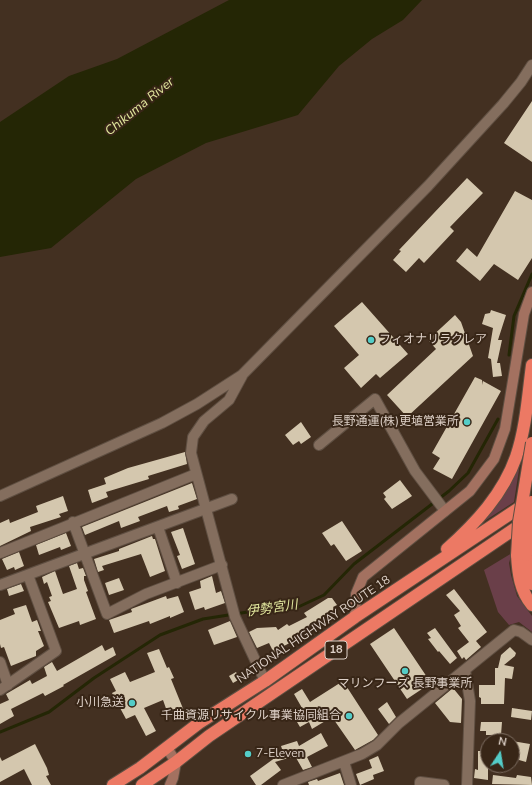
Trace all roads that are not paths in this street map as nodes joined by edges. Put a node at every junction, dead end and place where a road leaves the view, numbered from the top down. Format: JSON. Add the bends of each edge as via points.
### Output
{"nodes":[{"id":1,"x":532,"y":64,"type":"edge"},
{"id":2,"x":532,"y":292,"type":"edge"},
{"id":3,"x":532,"y":366,"type":"edge"},
{"id":4,"x":242,"y":375,"type":"junction"},
{"id":5,"x":532,"y":443,"type":"edge"},
{"id":6,"x":319,"y":445,"type":"dead end"},
{"id":7,"x":196,"y":474,"type":"junction"},
{"id":8,"x":0,"y":496,"type":"edge"},
{"id":9,"x":232,"y":499,"type":"dead end"},
{"id":10,"x":532,"y":501,"type":"edge"},
{"id":11,"x":443,"y":507,"type":"junction"},
{"id":12,"x":207,"y":508,"type":"junction"},
{"id":13,"x":532,"y":517,"type":"edge"},
{"id":14,"x":73,"y":522,"type":"junction"},
{"id":15,"x":532,"y":524,"type":"edge"},
{"id":16,"x":158,"y":527,"type":"junction"},
{"id":17,"x":0,"y":553,"type":"edge"},
{"id":18,"x":84,"y":555,"type":"junction"},
{"id":19,"x":522,"y":555,"type":"junction"},
{"id":20,"x":473,"y":557,"type":"junction"},
{"id":21,"x":222,"y":565,"type":"junction"},
{"id":22,"x":28,"y":575,"type":"junction"},
{"id":23,"x":416,"y":577,"type":"junction"},
{"id":24,"x":177,"y":583,"type":"junction"},
{"id":25,"x":532,"y":584,"type":"edge"},
{"id":26,"x":0,"y":585,"type":"edge"},
{"id":27,"x":532,"y":605,"type":"edge"},
{"id":28,"x":355,"y":617,"type":"junction"},
{"id":29,"x":532,"y":640,"type":"edge"},
{"id":30,"x":0,"y":662,"type":"edge"},
{"id":31,"x":465,"y":670,"type":"junction"},
{"id":32,"x":265,"y":681,"type":"junction"},
{"id":33,"x":4,"y":688,"type":"edge"},
{"id":34,"x":166,"y":748,"type":"junction"},
{"id":35,"x":176,"y":762,"type":"junction"},
{"id":36,"x":344,"y":762,"type":"junction"},
{"id":37,"x":113,"y":785,"type":"edge"},
{"id":38,"x":142,"y":785,"type":"edge"},
{"id":39,"x":170,"y":785,"type":"edge"},
{"id":40,"x":283,"y":785,"type":"edge"},
{"id":41,"x":351,"y":785,"type":"edge"},
{"id":42,"x":420,"y":785,"type":"edge"},
{"id":43,"x":444,"y":785,"type":"edge"},
{"id":44,"x":467,"y":785,"type":"edge"}],
"edges":[{"from":1,"to":4,"type":"street","via":[[503,104],[428,186]]},
{"from":2,"to":11,"type":"street","via":[[524,314],[505,429],[494,458],[470,492]]},
{"from":3,"to":23,"type":"highway","via":[[520,441],[507,479],[491,504],[478,518]]},
{"from":4,"to":7,"type":"street","via":[[229,400],[204,421],[193,437],[191,453]]},
{"from":4,"to":8,"type":"street","via":[[162,423]]},
{"from":5,"to":19,"type":"highway","bridge":true,"via":[[519,522]]},
{"from":6,"to":11,"type":"street","via":[[375,400],[415,472]]},
{"from":7,"to":12,"type":"street"},
{"from":7,"to":14,"type":"street"},
{"from":9,"to":12,"type":"street"},
{"from":10,"to":19,"type":"highway","bridge":true},
{"from":10,"to":23,"type":"highway","name":"NATIONAL HIGHWAY ROUTE 18","number":"18"},
{"from":11,"to":28,"type":"street","via":[[363,577],[356,594]]},
{"from":12,"to":16,"type":"street"},
{"from":12,"to":21,"type":"street"},
{"from":13,"to":20,"type":"highway","number":"18"},
{"from":14,"to":17,"type":"street"},
{"from":14,"to":18,"type":"street"},
{"from":15,"to":20,"type":"highway"},
{"from":16,"to":18,"type":"street"},
{"from":16,"to":24,"type":"street"},
{"from":18,"to":22,"type":"street"},
{"from":18,"to":24,"type":"street","via":[[108,614],[146,594]]},
{"from":19,"to":25,"type":"highway"},
{"from":19,"to":27,"type":"highway","via":[[520,580]]},
{"from":20,"to":35,"type":"highway","number":"18","via":[[209,736]]},
{"from":21,"to":24,"type":"street"},
{"from":21,"to":32,"type":"street","via":[[234,614]]},
{"from":22,"to":26,"type":"street"},
{"from":22,"to":33,"type":"street","via":[[56,651]]},
{"from":23,"to":28,"type":"highway","name":"NATIONAL HIGHWAY ROUTE 18","number":"18"},
{"from":28,"to":32,"type":"highway","name":"NATIONAL HIGHWAY ROUTE 18","number":"18"},
{"from":29,"to":31,"type":"street","via":[[514,630]]},
{"from":30,"to":33,"type":"street"},
{"from":31,"to":36,"type":"street","via":[[377,745]]},
{"from":31,"to":44,"type":"street","via":[[470,701]]},
{"from":32,"to":34,"type":"highway","name":"NATIONAL HIGHWAY ROUTE 18","number":"18","via":[[199,723]]},
{"from":34,"to":35,"type":"street"},
{"from":34,"to":37,"type":"highway","name":"NATIONAL HIGHWAY ROUTE 18","number":"18"},
{"from":35,"to":38,"type":"highway","number":"18"},
{"from":35,"to":39,"type":"street"},
{"from":36,"to":40,"type":"street"},
{"from":36,"to":41,"type":"street"},
{"from":42,"to":43,"type":"street","via":[[420,782]]}]}
